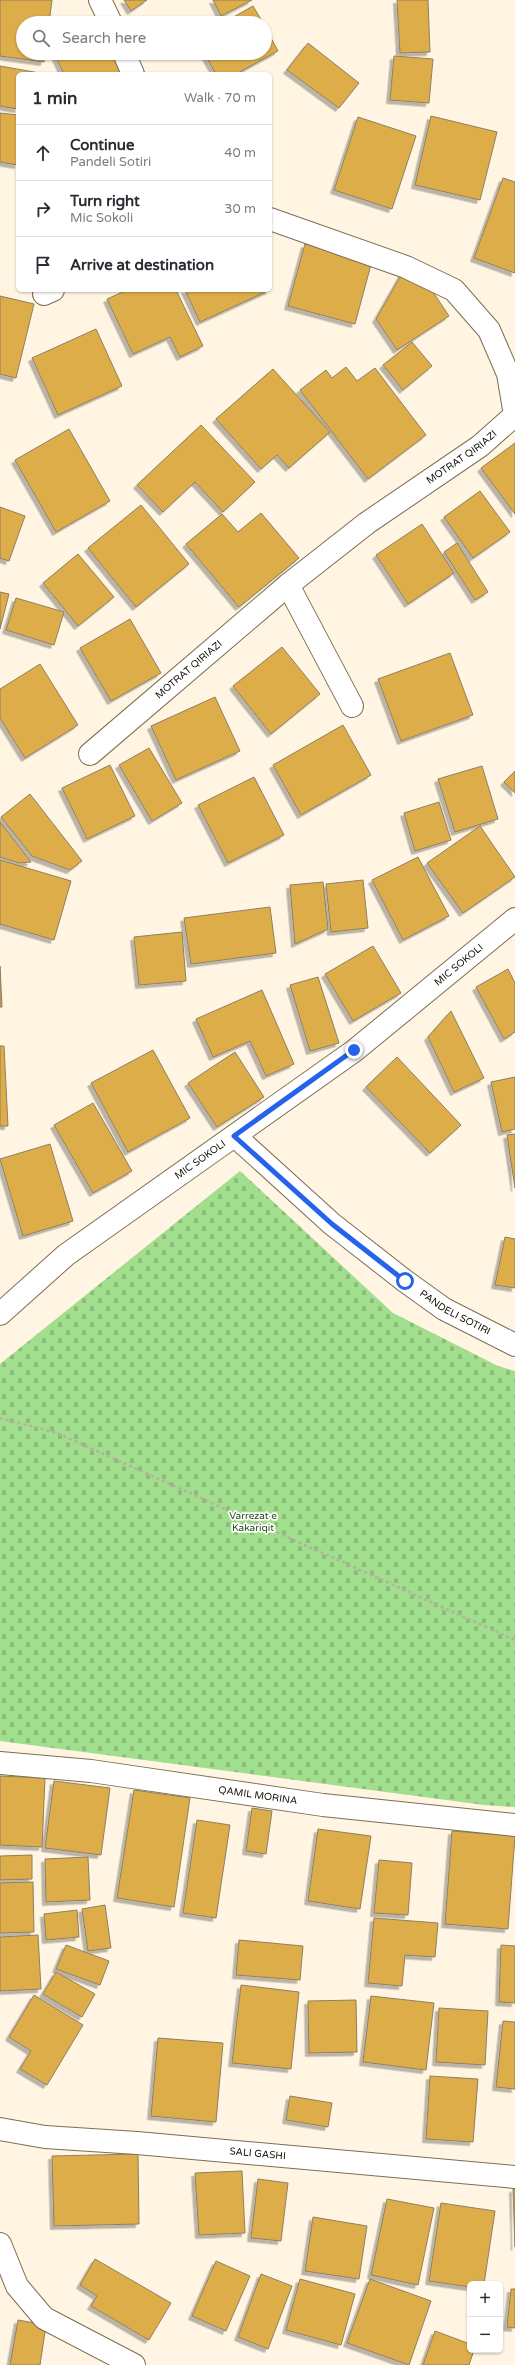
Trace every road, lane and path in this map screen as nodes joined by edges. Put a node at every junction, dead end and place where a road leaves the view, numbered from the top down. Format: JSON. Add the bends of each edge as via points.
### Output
{"nodes":[{"id":1,"x":100,"y":0,"type":"edge"},
{"id":2,"x":108,"y":16,"type":"edge"},
{"id":3,"x":127,"y":60,"type":"edge"},
{"id":4,"x":132,"y":72,"type":"edge"},
{"id":5,"x":272,"y":219,"type":"edge"},
{"id":6,"x":288,"y":585,"type":"junction"},
{"id":7,"x":352,"y":706,"type":"dead end"},
{"id":8,"x":90,"y":754,"type":"dead end"},
{"id":9,"x":515,"y":919,"type":"edge"},
{"id":10,"x":234,"y":1136,"type":"junction"},
{"id":11,"x":0,"y":1314,"type":"edge"},
{"id":12,"x":515,"y":1345,"type":"edge"},
{"id":13,"x":0,"y":1418,"type":"edge"},
{"id":14,"x":515,"y":1640,"type":"edge"},
{"id":15,"x":0,"y":1763,"type":"edge"},
{"id":16,"x":515,"y":1826,"type":"edge"},
{"id":17,"x":0,"y":2129,"type":"edge"},
{"id":18,"x":515,"y":2176,"type":"edge"},
{"id":19,"x":0,"y":2244,"type":"edge"},
{"id":20,"x":134,"y":2365,"type":"edge"}],
"edges":[{"from":1,"to":2,"type":"street"},
{"from":3,"to":4,"type":"street"},
{"from":5,"to":6,"type":"street","name":"MOTRAT QIRIAZI","via":[[406,267],[454,290],[490,330],[508,374],[515,415],[480,446],[367,523]]},
{"from":6,"to":7,"type":"street"},
{"from":6,"to":8,"type":"street","name":"MOTRAT QIRIAZI"},
{"from":9,"to":10,"type":"street","name":"MIC SOKOLI","via":[[354,1050]]},
{"from":10,"to":11,"type":"street","name":"MIC SOKOLI","via":[[66,1255]]},
{"from":10,"to":12,"type":"street","name":"PANDELI SOTIRI","via":[[332,1224],[405,1281],[444,1309]]},
{"from":13,"to":14,"type":"path","via":[[57,1433]]},
{"from":15,"to":16,"type":"street","name":"QAMIL MORINA","via":[[91,1771],[323,1805]]},
{"from":17,"to":18,"type":"street","name":"SALI GASHI","via":[[46,2137]]},
{"from":19,"to":20,"type":"street","via":[[17,2286],[44,2318]]}]}
